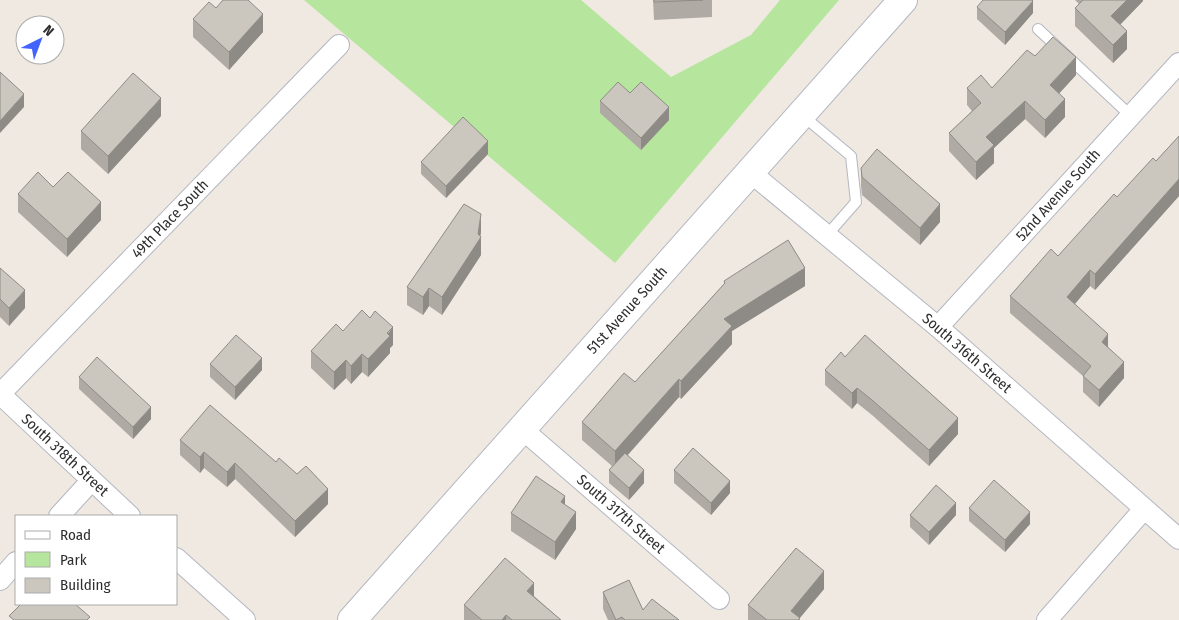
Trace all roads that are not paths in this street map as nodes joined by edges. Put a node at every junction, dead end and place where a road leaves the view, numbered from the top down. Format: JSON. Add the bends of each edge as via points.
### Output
{"nodes":[{"id":1,"x":903,"y":0,"type":"edge"},
{"id":2,"x":1038,"y":29,"type":"dead end"},
{"id":3,"x":339,"y":45,"type":"dead end"},
{"id":4,"x":1179,"y":63,"type":"edge"},
{"id":5,"x":801,"y":115,"type":"junction"},
{"id":6,"x":1131,"y":116,"type":"junction"},
{"id":7,"x":750,"y":172,"type":"junction"},
{"id":8,"x":827,"y":235,"type":"junction"},
{"id":9,"x":938,"y":327,"type":"junction"},
{"id":10,"x":0,"y":394,"type":"edge"},
{"id":11,"x":522,"y":429,"type":"junction"},
{"id":12,"x":91,"y":481,"type":"junction"},
{"id":13,"x":1144,"y":509,"type":"junction"},
{"id":14,"x":60,"y":515,"type":"edge"},
{"id":15,"x":129,"y":515,"type":"edge"},
{"id":16,"x":1179,"y":539,"type":"edge"},
{"id":17,"x":178,"y":560,"type":"edge"},
{"id":18,"x":15,"y":563,"type":"edge"},
{"id":19,"x":0,"y":580,"type":"edge"},
{"id":20,"x":719,"y":599,"type":"dead end"},
{"id":21,"x":245,"y":620,"type":"edge"},
{"id":22,"x":352,"y":620,"type":"edge"},
{"id":23,"x":1047,"y":620,"type":"edge"}],
"edges":[{"from":1,"to":5,"type":"main road","name":"51st Avenue South"},
{"from":2,"to":6,"type":"lane"},
{"from":3,"to":10,"type":"street","name":"49th Place South"},
{"from":4,"to":6,"type":"street","name":"52nd Avenue South"},
{"from":5,"to":7,"type":"main road","name":"51st Avenue South"},
{"from":5,"to":8,"type":"lane","via":[[851,156],[856,202]]},
{"from":6,"to":9,"type":"street","name":"52nd Avenue South"},
{"from":7,"to":8,"type":"street","name":"South 316th Street"},
{"from":7,"to":11,"type":"main road","name":"51st Avenue South"},
{"from":8,"to":9,"type":"street","name":"South 316th Street"},
{"from":9,"to":13,"type":"street","name":"South 316th Street"},
{"from":10,"to":12,"type":"street","name":"South 318th Street"},
{"from":11,"to":20,"type":"street","name":"South 317th Street"},
{"from":11,"to":22,"type":"main road","name":"51st Avenue South"},
{"from":12,"to":14,"type":"street"},
{"from":12,"to":15,"type":"street","name":"South 318th Street"},
{"from":13,"to":16,"type":"street","name":"South 316th Street"},
{"from":13,"to":23,"type":"street"},
{"from":17,"to":21,"type":"street"},
{"from":18,"to":19,"type":"street"}]}
